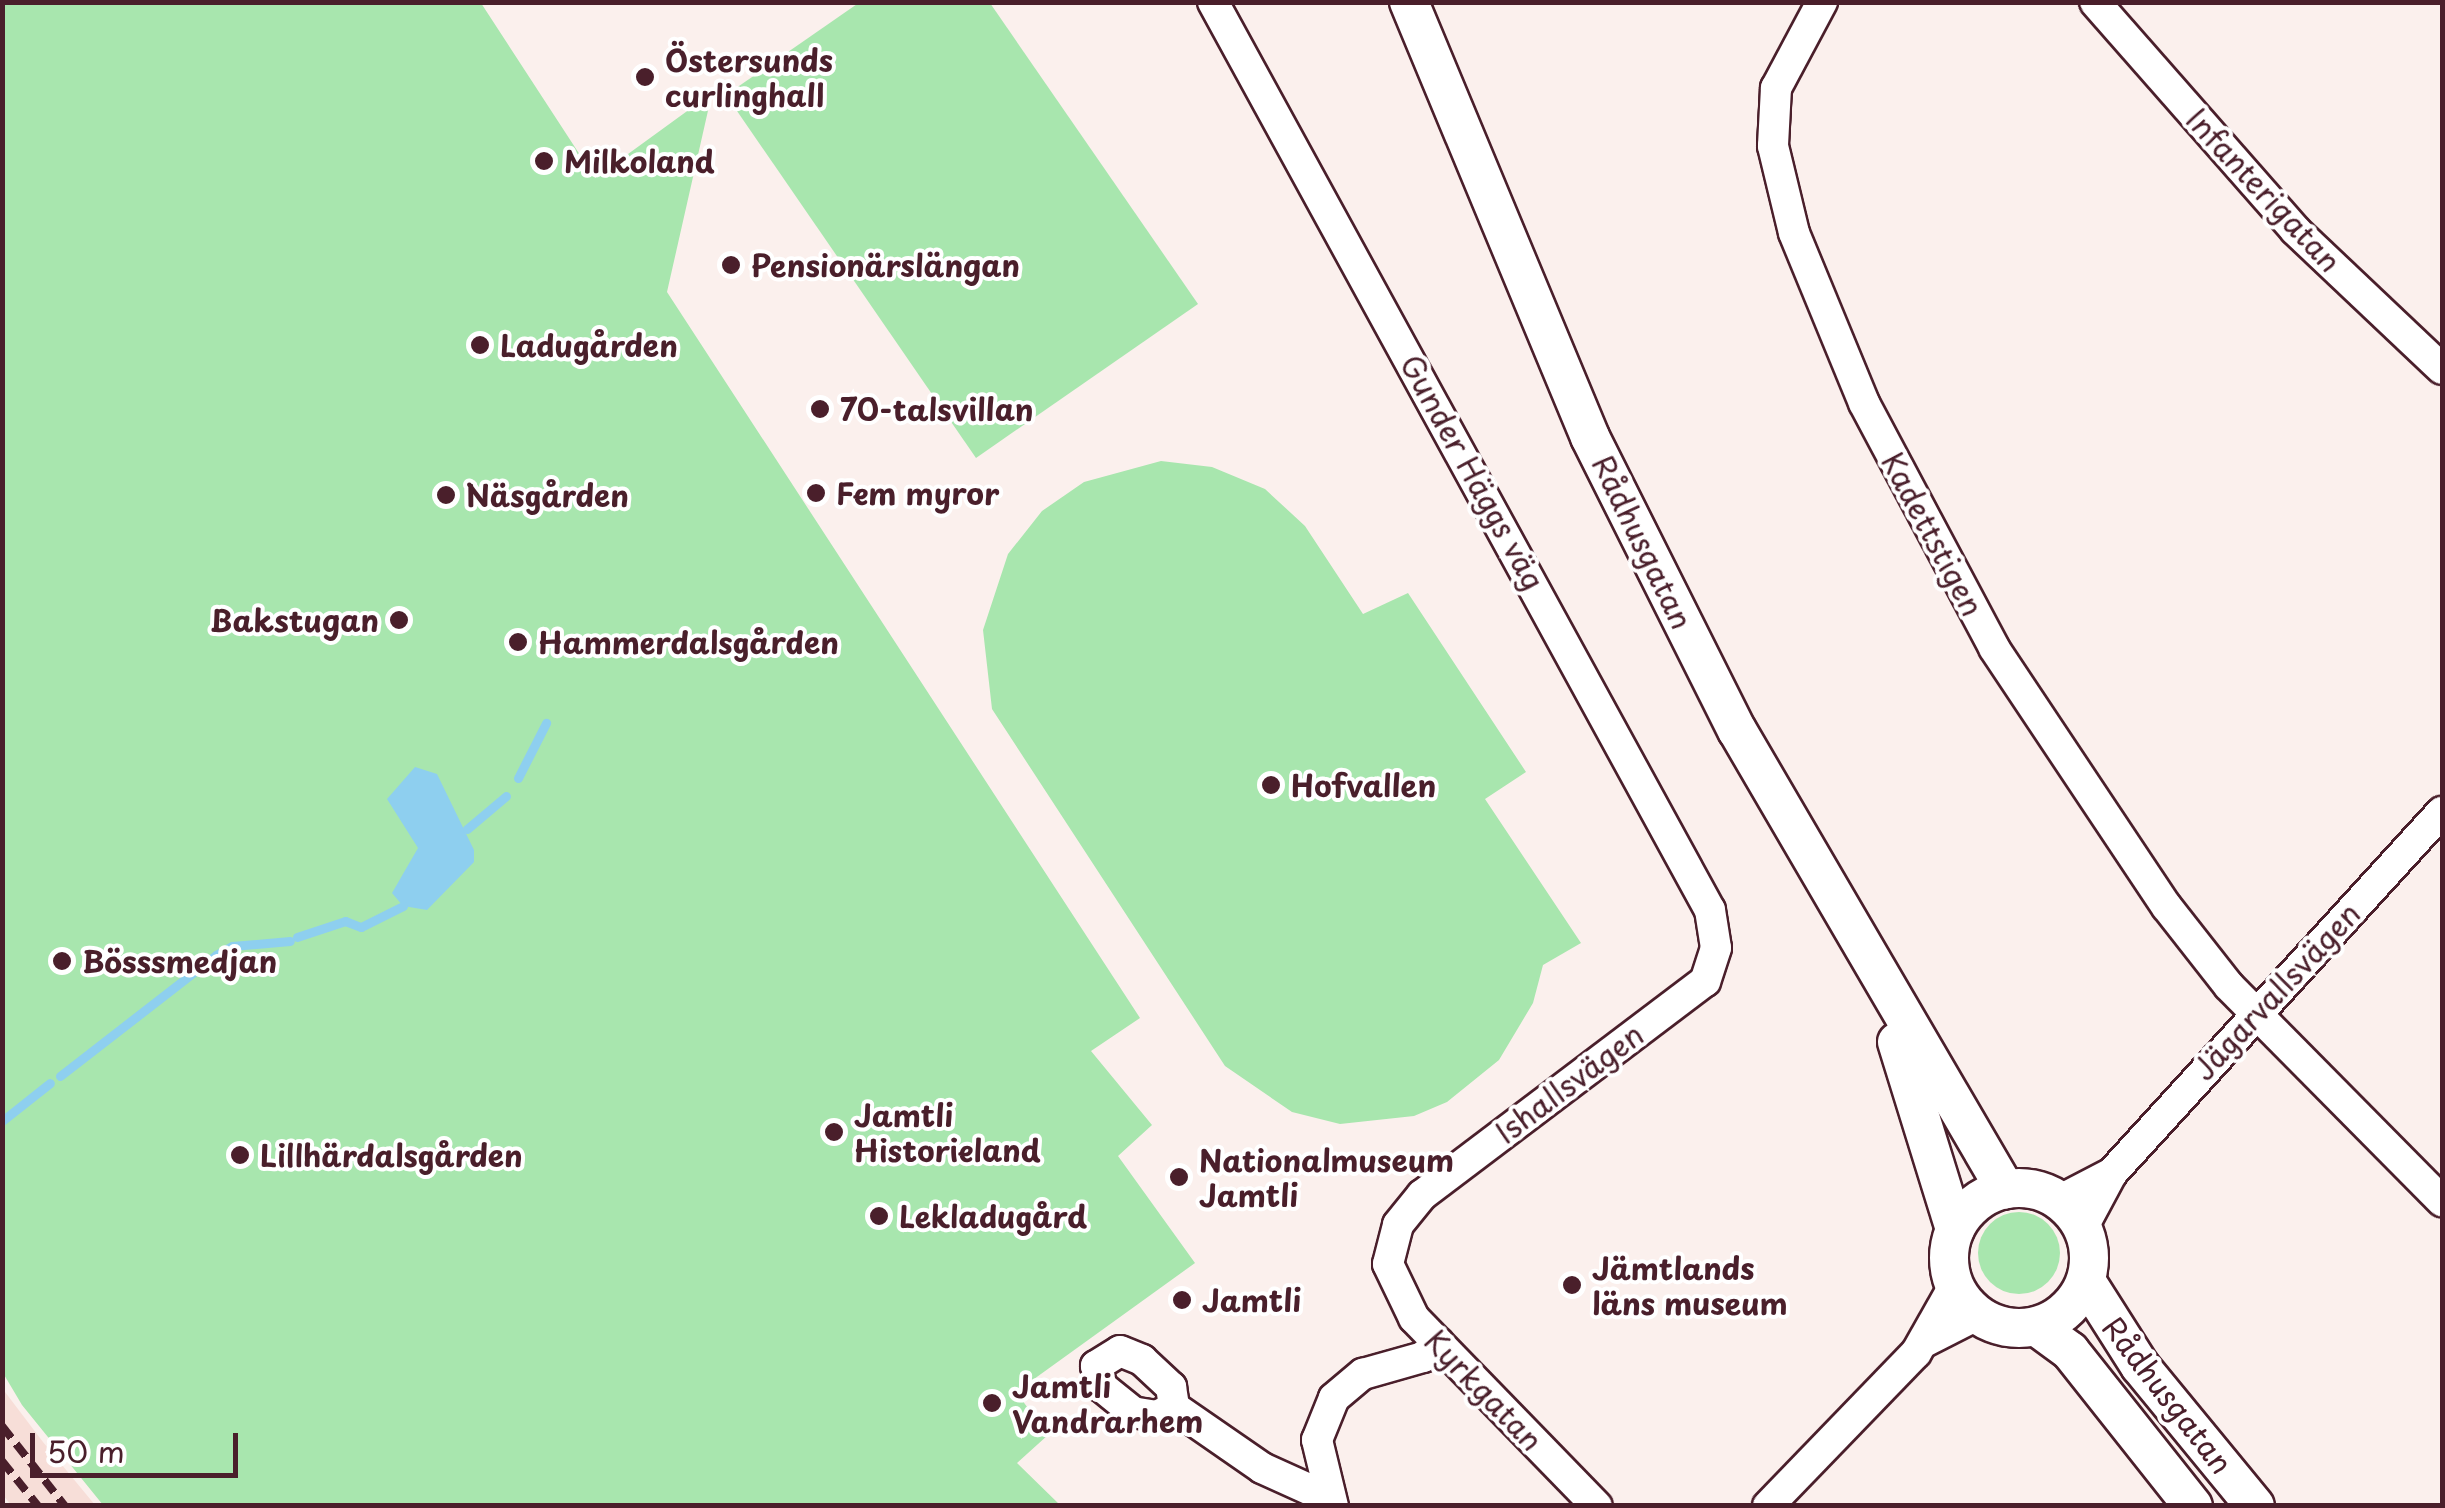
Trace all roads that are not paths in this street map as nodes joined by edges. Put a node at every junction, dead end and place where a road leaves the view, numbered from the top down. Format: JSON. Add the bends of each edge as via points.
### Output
{"nodes":[{"id":1,"x":1213,"y":2,"type":"edge"},
{"id":2,"x":1387,"y":2,"type":"edge"},
{"id":3,"x":1408,"y":2,"type":"edge"},
{"id":4,"x":1822,"y":2,"type":"edge"},
{"id":5,"x":2095,"y":2,"type":"edge"},
{"id":6,"x":1448,"y":99,"type":"junction"},
{"id":7,"x":2442,"y":369,"type":"edge"},
{"id":8,"x":2442,"y":812,"type":"edge"},
{"id":9,"x":1716,"y":948,"type":"joint"},
{"id":10,"x":1872,"y":969,"type":"junction"},
{"id":11,"x":2254,"y":1012,"type":"junction"},
{"id":12,"x":2005,"y":1189,"type":"junction"},
{"id":13,"x":2442,"y":1200,"type":"edge"},
{"id":14,"x":2072,"y":1213,"type":"junction"},
{"id":15,"x":1955,"y":1229,"type":"junction"},
{"id":16,"x":1388,"y":1264,"type":"joint"},
{"id":17,"x":2086,"y":1281,"type":"junction"},
{"id":18,"x":1966,"y":1300,"type":"junction"},
{"id":19,"x":2037,"y":1327,"type":"junction"},
{"id":20,"x":1438,"y":1343,"type":"junction"},
{"id":21,"x":1174,"y":1407,"type":"dead end"},
{"id":22,"x":1329,"y":1501,"type":"edge"},
{"id":23,"x":1597,"y":1506,"type":"edge"},
{"id":24,"x":1768,"y":1506,"type":"edge"},
{"id":25,"x":2193,"y":1506,"type":"edge"},
{"id":26,"x":2255,"y":1506,"type":"edge"}],
"edges":[{"from":1,"to":9,"type":"street","name":"Gunder Häggs väg","via":[[1695,872]]},
{"from":2,"to":6,"type":"main road","name":"Rådhusgatan"},
{"from":3,"to":6,"type":"main road","name":"Rådhusgatan"},
{"from":4,"to":11,"type":"street","name":"Kadettstigen","via":[[1776,88],[1773,146],[1794,234],[1864,403],[1994,648],[2167,908]]},
{"from":5,"to":7,"type":"street","name":"Infanterigatan","via":[[2295,230]]},
{"from":6,"to":10,"type":"main road","name":"Rådhusgatan","via":[[1590,437],[1736,730]]},
{"from":8,"to":11,"type":"street","name":"Jägarvallsvägen"},
{"from":9,"to":16,"type":"street","name":"Ishallsvägen","via":[[1705,981],[1422,1195],[1398,1225]]},
{"from":10,"to":12,"type":"main road","name":"Rådhusgatan"},
{"from":10,"to":15,"type":"main road","name":"Rådhusgatan"},
{"from":11,"to":13,"type":"street","name":"Kadettstigen"},
{"from":11,"to":14,"type":"street","name":"Jägarvallsvägen"},
{"from":12,"to":14,"type":"main road"},
{"from":12,"to":15,"type":"main road","via":[[1975,1203]]},
{"from":14,"to":17,"type":"main road"},
{"from":15,"to":18,"type":"main road","via":[[1948,1257]]},
{"from":16,"to":20,"type":"street","name":"Kyrkgatan","via":[[1394,1290]]},
{"from":17,"to":19,"type":"main road","via":[[2075,1302]]},
{"from":17,"to":26,"type":"main road","name":"Rådhusgatan","via":[[2140,1366]]},
{"from":18,"to":19,"type":"main road","via":[[2006,1327]]},
{"from":18,"to":24,"type":"street"},
{"from":19,"to":25,"type":"main road","name":"Rådhusgatan","via":[[2070,1351]]},
{"from":20,"to":22,"type":"street","via":[[1423,1357],[1363,1374],[1334,1398],[1317,1440]]},
{"from":20,"to":23,"type":"street","name":"Kyrkgatan"},
{"from":21,"to":22,"type":"street","via":[[1262,1468]]}]}
